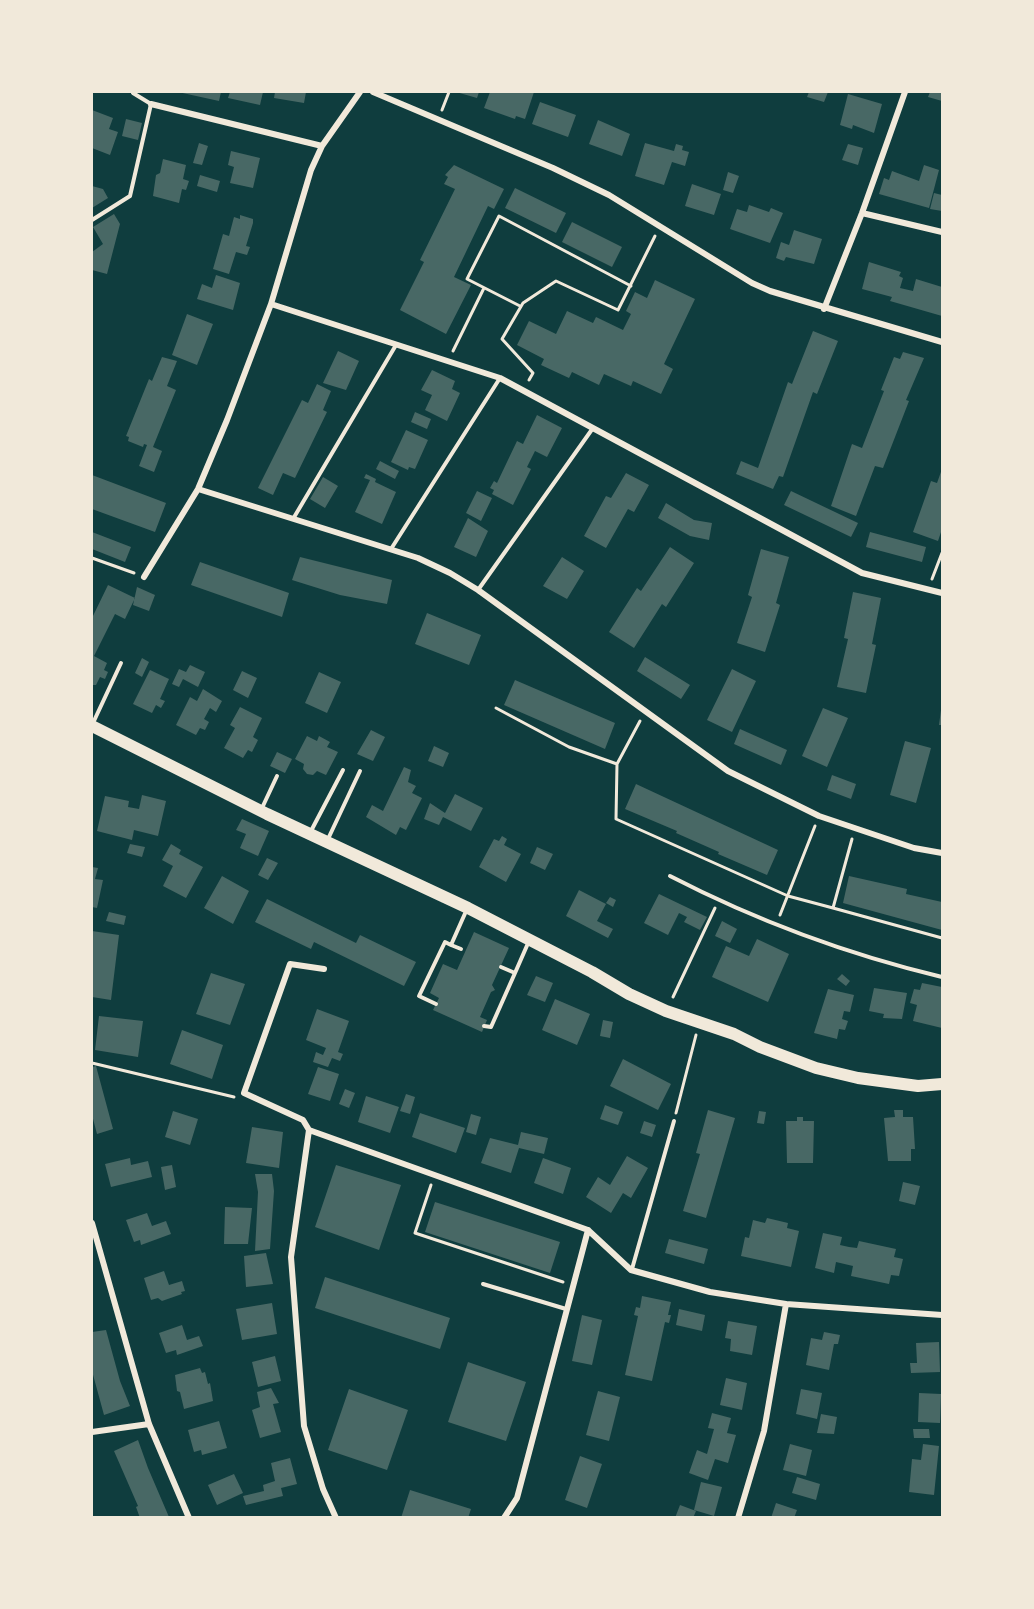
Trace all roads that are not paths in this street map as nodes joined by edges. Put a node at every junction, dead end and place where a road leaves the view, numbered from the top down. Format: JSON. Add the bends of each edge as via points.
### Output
{"nodes":[{"id":1,"x":360,"y":92,"type":"edge"},
{"id":2,"x":373,"y":92,"type":"edge"},
{"id":3,"x":905,"y":92,"type":"edge"},
{"id":4,"x":133,"y":93,"type":"dead end"},
{"id":5,"x":151,"y":104,"type":"junction"},
{"id":6,"x":322,"y":146,"type":"junction"},
{"id":7,"x":862,"y":213,"type":"junction"},
{"id":8,"x":92,"y":220,"type":"edge"},
{"id":9,"x":942,"y":232,"type":"edge"},
{"id":10,"x":271,"y":304,"type":"junction"},
{"id":11,"x":824,"y":309,"type":"junction"},
{"id":12,"x":942,"y":342,"type":"edge"},
{"id":13,"x":396,"y":345,"type":"junction"},
{"id":14,"x":500,"y":378,"type":"junction"},
{"id":15,"x":593,"y":428,"type":"junction"},
{"id":16,"x":198,"y":489,"type":"junction"},
{"id":17,"x":293,"y":519,"type":"junction"},
{"id":18,"x":390,"y":551,"type":"junction"},
{"id":19,"x":144,"y":577,"type":"road end"},
{"id":20,"x":478,"y":590,"type":"junction"},
{"id":21,"x":942,"y":592,"type":"edge"},
{"id":22,"x":121,"y":663,"type":"dead end"},
{"id":23,"x":92,"y":726,"type":"edge"},
{"id":24,"x":343,"y":770,"type":"dead end"},
{"id":25,"x":360,"y":771,"type":"dead end"},
{"id":26,"x":277,"y":776,"type":"dead end"},
{"id":27,"x":261,"y":811,"type":"junction"},
{"id":28,"x":309,"y":834,"type":"junction"},
{"id":29,"x":327,"y":843,"type":"junction"},
{"id":30,"x":942,"y":853,"type":"edge"},
{"id":31,"x":670,"y":876,"type":"dead end"},
{"id":32,"x":468,"y":908,"type":"junction"},
{"id":33,"x":530,"y":940,"type":"junction"},
{"id":34,"x":451,"y":945,"type":"junction"},
{"id":35,"x":461,"y":949,"type":"dead end"},
{"id":36,"x":501,"y":967,"type":"dead end"},
{"id":37,"x":324,"y":969,"type":"dead end"},
{"id":38,"x":515,"y":973,"type":"junction"},
{"id":39,"x":942,"y":976,"type":"edge"},
{"id":40,"x":436,"y":1004,"type":"dead end"},
{"id":41,"x":484,"y":1026,"type":"dead end"},
{"id":42,"x":942,"y":1084,"type":"edge"},
{"id":43,"x":674,"y":1120,"type":"road end"},
{"id":44,"x":309,"y":1130,"type":"junction"},
{"id":45,"x":92,"y":1223,"type":"edge"},
{"id":46,"x":588,"y":1230,"type":"junction"},
{"id":47,"x":631,"y":1270,"type":"junction"},
{"id":48,"x":483,"y":1284,"type":"dead end"},
{"id":49,"x":786,"y":1304,"type":"junction"},
{"id":50,"x":567,"y":1309,"type":"junction"},
{"id":51,"x":942,"y":1315,"type":"edge"},
{"id":52,"x":149,"y":1424,"type":"junction"},
{"id":53,"x":92,"y":1432,"type":"edge"},
{"id":54,"x":189,"y":1518,"type":"edge"},
{"id":55,"x":336,"y":1518,"type":"edge"},
{"id":56,"x":504,"y":1518,"type":"edge"},
{"id":57,"x":738,"y":1518,"type":"edge"}],
"edges":[{"from":1,"to":6,"type":"street"},
{"from":2,"to":11,"type":"street","via":[[609,195],[752,283]]},
{"from":3,"to":7,"type":"street"},
{"from":4,"to":5,"type":"lane"},
{"from":5,"to":6,"type":"street"},
{"from":5,"to":8,"type":"lane","via":[[130,196]]},
{"from":6,"to":10,"type":"street","via":[[311,170]]},
{"from":7,"to":9,"type":"street"},
{"from":7,"to":11,"type":"street"},
{"from":10,"to":13,"type":"street"},
{"from":10,"to":16,"type":"street"},
{"from":11,"to":12,"type":"street"},
{"from":13,"to":14,"type":"street"},
{"from":13,"to":17,"type":"lane"},
{"from":14,"to":15,"type":"street"},
{"from":14,"to":18,"type":"lane"},
{"from":15,"to":20,"type":"lane"},
{"from":15,"to":21,"type":"street","via":[[862,573]]},
{"from":16,"to":17,"type":"street"},
{"from":16,"to":19,"type":"street"},
{"from":17,"to":18,"type":"street"},
{"from":18,"to":20,"type":"street","via":[[418,558]]},
{"from":20,"to":30,"type":"street","via":[[728,771],[819,816],[914,848]]},
{"from":22,"to":23,"type":"lane"},
{"from":23,"to":27,"type":"main road"},
{"from":24,"to":28,"type":"lane"},
{"from":25,"to":29,"type":"lane"},
{"from":26,"to":27,"type":"lane"},
{"from":27,"to":28,"type":"main road"},
{"from":28,"to":29,"type":"main road"},
{"from":29,"to":32,"type":"main road"},
{"from":31,"to":39,"type":"lane","via":[[776,926],[871,959]]},
{"from":32,"to":33,"type":"main road"},
{"from":32,"to":34,"type":"lane"},
{"from":33,"to":38,"type":"lane"},
{"from":33,"to":42,"type":"main road","via":[[666,1011],[816,1068],[918,1086]]},
{"from":34,"to":35,"type":"lane"},
{"from":34,"to":40,"type":"lane","via":[[445,942],[419,996]]},
{"from":36,"to":38,"type":"lane"},
{"from":37,"to":44,"type":"street","via":[[290,964],[244,1094],[303,1119]]},
{"from":38,"to":41,"type":"lane","via":[[491,1027]]},
{"from":43,"to":47,"type":"lane"},
{"from":44,"to":46,"type":"street"},
{"from":44,"to":55,"type":"street","via":[[291,1257],[304,1426]]},
{"from":45,"to":52,"type":"street"},
{"from":46,"to":47,"type":"street"},
{"from":46,"to":50,"type":"street"},
{"from":47,"to":49,"type":"street","via":[[710,1292]]},
{"from":48,"to":50,"type":"lane"},
{"from":49,"to":51,"type":"street"},
{"from":49,"to":57,"type":"street","via":[[764,1431]]},
{"from":50,"to":56,"type":"street","via":[[517,1498]]},
{"from":52,"to":53,"type":"street"},
{"from":52,"to":54,"type":"street"}]}
